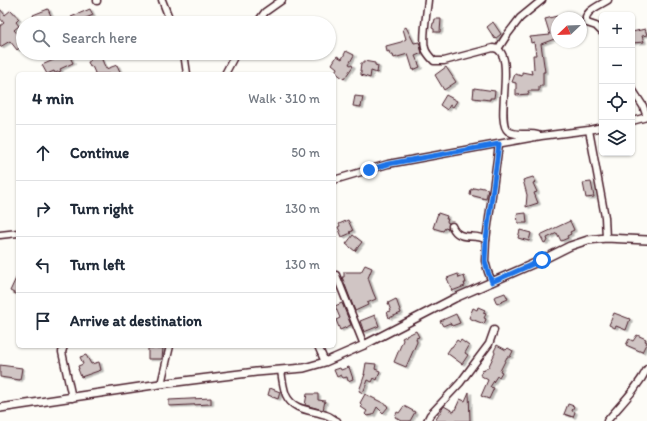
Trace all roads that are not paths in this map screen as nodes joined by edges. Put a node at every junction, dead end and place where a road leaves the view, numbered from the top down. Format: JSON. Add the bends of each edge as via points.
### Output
{"nodes":[{"id":1,"x":162,"y":0,"type":"edge"},
{"id":2,"x":282,"y":0,"type":"edge"},
{"id":3,"x":428,"y":0,"type":"edge"},
{"id":4,"x":542,"y":0,"type":"edge"},
{"id":5,"x":608,"y":0,"type":"edge"},
{"id":6,"x":168,"y":16,"type":"edge"},
{"id":7,"x":262,"y":16,"type":"edge"},
{"id":8,"x":599,"y":29,"type":"edge"},
{"id":9,"x":498,"y":49,"type":"junction"},
{"id":10,"x":185,"y":60,"type":"edge"},
{"id":11,"x":232,"y":60,"type":"edge"},
{"id":12,"x":188,"y":72,"type":"edge"},
{"id":13,"x":226,"y":72,"type":"edge"},
{"id":14,"x":635,"y":94,"type":"edge"},
{"id":15,"x":647,"y":117,"type":"edge"},
{"id":16,"x":635,"y":120,"type":"edge"},
{"id":17,"x":599,"y":128,"type":"edge"},
{"id":18,"x":589,"y":130,"type":"junction"},
{"id":19,"x":541,"y":136,"type":"junction"},
{"id":20,"x":499,"y":144,"type":"junction"},
{"id":21,"x":336,"y":179,"type":"edge"},
{"id":22,"x":452,"y":226,"type":"dead end"},
{"id":23,"x":16,"y":234,"type":"edge"},
{"id":24,"x":0,"y":235,"type":"edge"},
{"id":25,"x":606,"y":238,"type":"junction"},
{"id":26,"x":486,"y":240,"type":"junction"},
{"id":27,"x":647,"y":240,"type":"edge"},
{"id":28,"x":336,"y":275,"type":"dead end"},
{"id":29,"x":492,"y":282,"type":"junction"},
{"id":30,"x":494,"y":330,"type":"dead end"},
{"id":31,"x":364,"y":345,"type":"junction"},
{"id":32,"x":63,"y":348,"type":"edge"},
{"id":33,"x":170,"y":348,"type":"edge"},
{"id":34,"x":319,"y":348,"type":"edge"},
{"id":35,"x":325,"y":362,"type":"junction"},
{"id":36,"x":647,"y":369,"type":"edge"},
{"id":37,"x":281,"y":370,"type":"junction"},
{"id":38,"x":161,"y":384,"type":"junction"},
{"id":39,"x":72,"y":398,"type":"junction"},
{"id":40,"x":0,"y":408,"type":"edge"},
{"id":41,"x":337,"y":421,"type":"edge"},
{"id":42,"x":427,"y":421,"type":"edge"},
{"id":43,"x":607,"y":421,"type":"edge"}],
"edges":[{"from":1,"to":6,"type":"street"},
{"from":2,"to":7,"type":"street"},
{"from":3,"to":9,"type":"street","via":[[424,38],[425,48],[434,61]]},
{"from":4,"to":9,"type":"street","via":[[520,18]]},
{"from":5,"to":8,"type":"street","via":[[588,12],[585,17],[587,23]]},
{"from":9,"to":19,"type":"street","via":[[504,66],[504,127],[512,133]]},
{"from":10,"to":12,"type":"street"},
{"from":11,"to":13,"type":"street"},
{"from":14,"to":15,"type":"street"},
{"from":15,"to":16,"type":"street"},
{"from":17,"to":18,"type":"street"},
{"from":18,"to":19,"type":"street"},
{"from":18,"to":25,"type":"street","via":[[605,216]]},
{"from":19,"to":20,"type":"street"},
{"from":20,"to":21,"type":"street","via":[[388,164]]},
{"from":20,"to":26,"type":"street"},
{"from":22,"to":26,"type":"street","via":[[460,235]]},
{"from":23,"to":24,"type":"street"},
{"from":25,"to":27,"type":"street"},
{"from":25,"to":29,"type":"street","via":[[570,246]]},
{"from":26,"to":29,"type":"street","via":[[485,261]]},
{"from":28,"to":31,"type":"street"},
{"from":29,"to":31,"type":"street"},
{"from":30,"to":42,"type":"street","via":[[489,344]]},
{"from":31,"to":35,"type":"street"},
{"from":32,"to":39,"type":"street"},
{"from":33,"to":38,"type":"street"},
{"from":34,"to":35,"type":"street"},
{"from":35,"to":37,"type":"street","via":[[304,368]]},
{"from":36,"to":43,"type":"street","via":[[634,390]]},
{"from":37,"to":38,"type":"street"},
{"from":37,"to":41,"type":"street","via":[[289,400],[305,411],[326,415]]},
{"from":38,"to":39,"type":"street"},
{"from":39,"to":40,"type":"street"}]}
